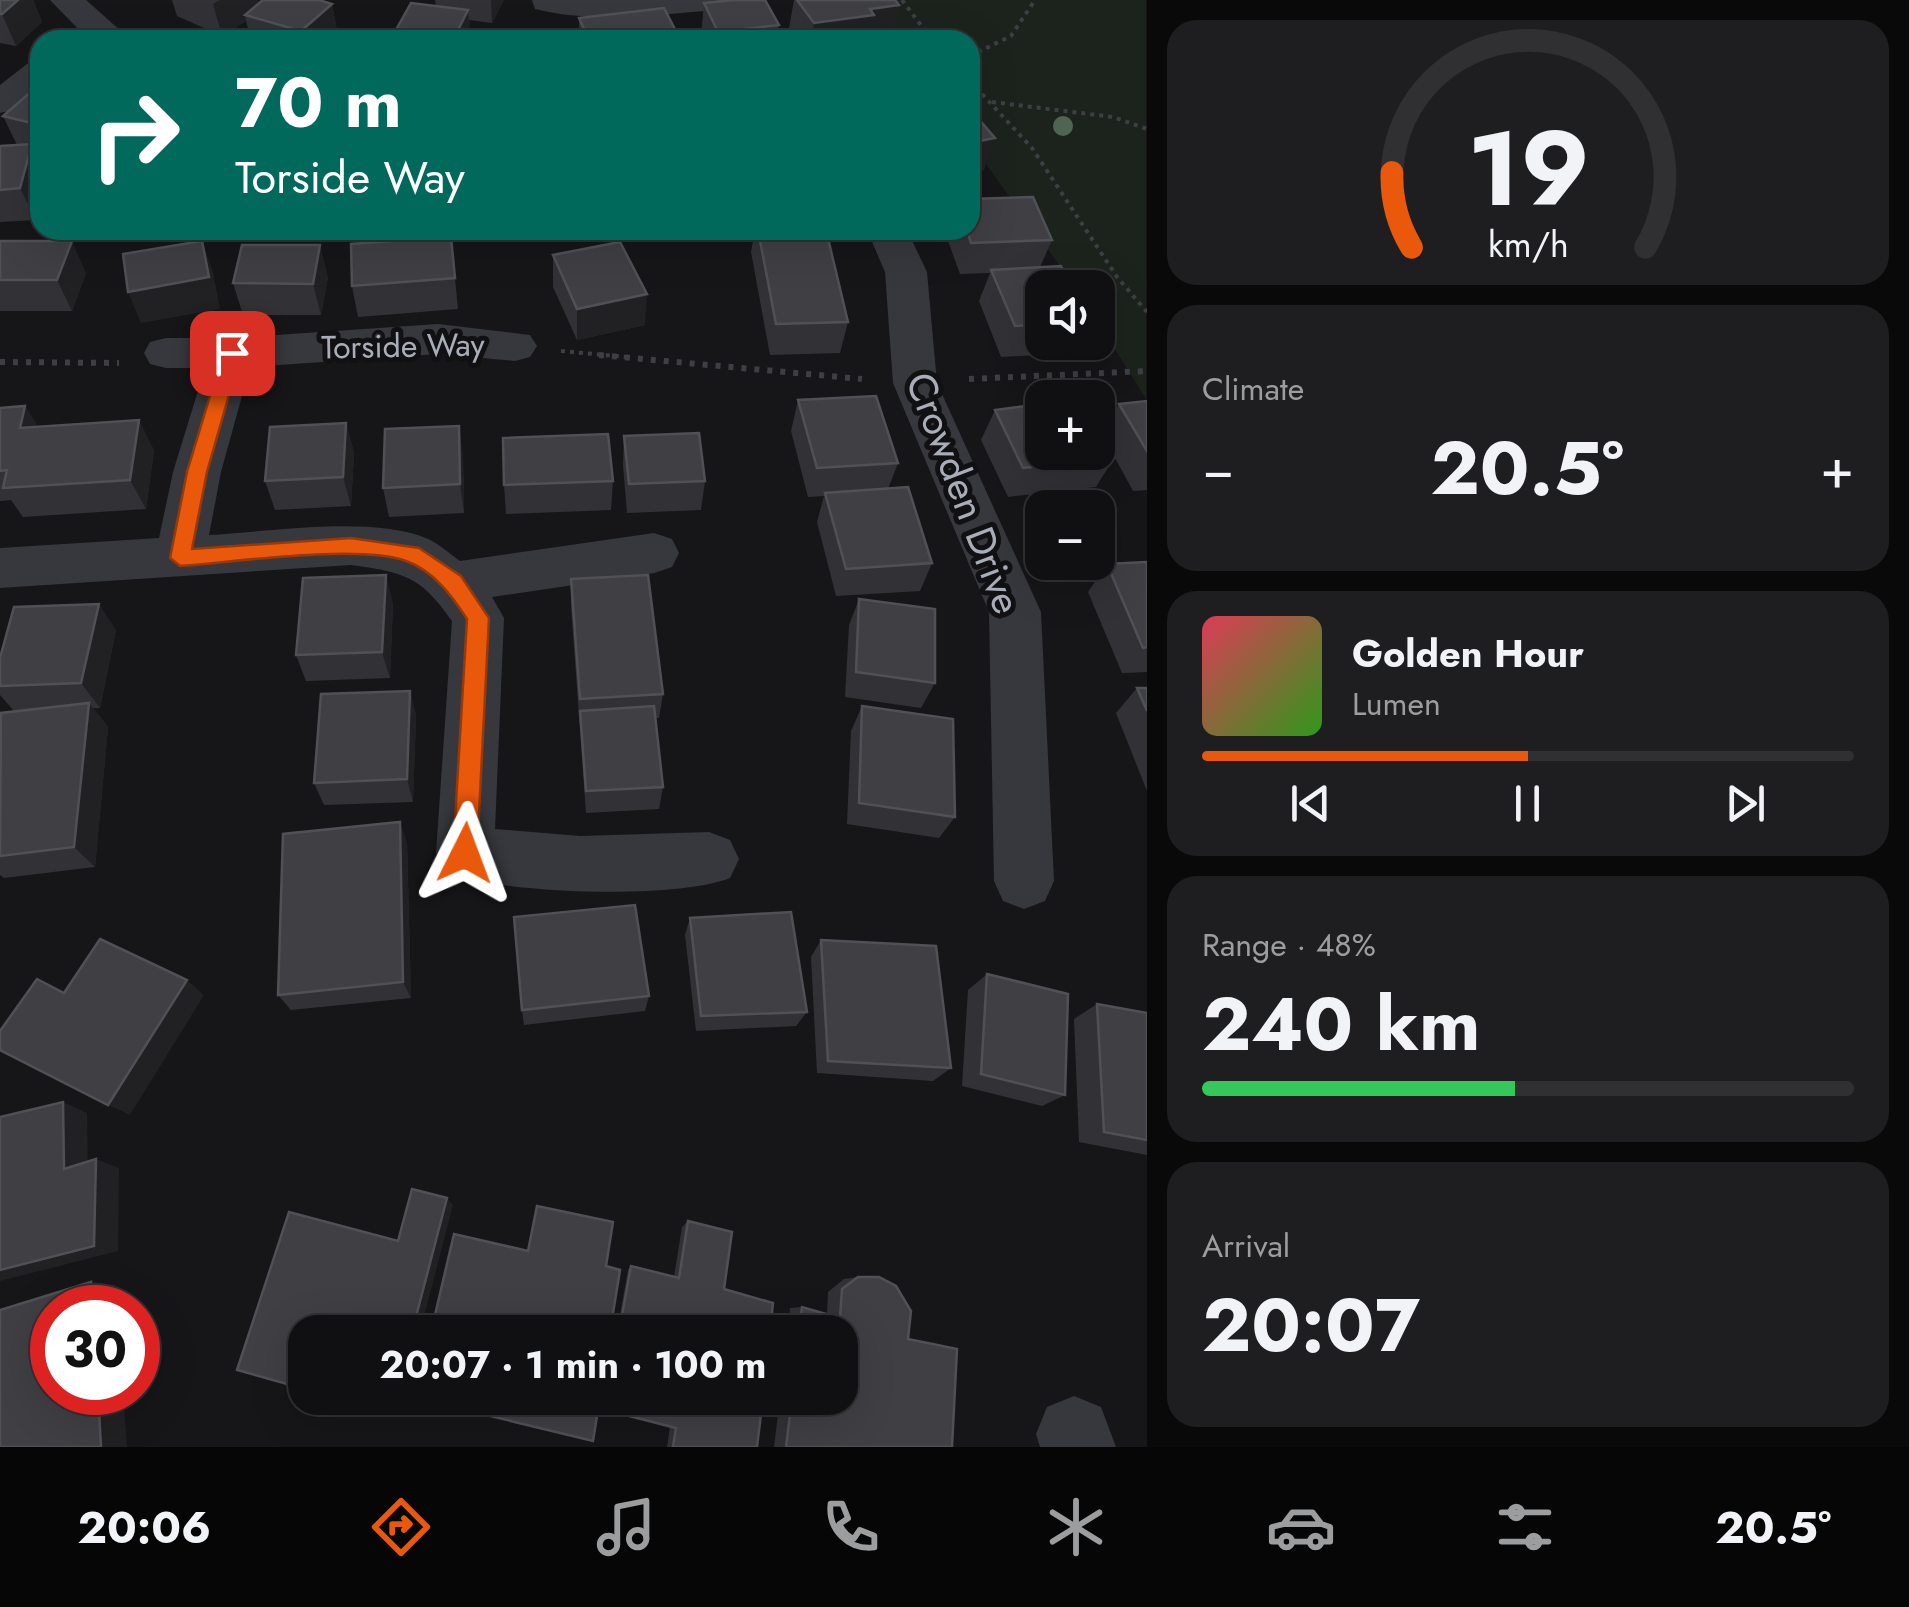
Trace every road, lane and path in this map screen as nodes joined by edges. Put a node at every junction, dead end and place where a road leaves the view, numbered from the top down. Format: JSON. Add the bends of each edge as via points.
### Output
{"nodes":[{"id":1,"x":67,"y":0,"type":"edge"},
{"id":2,"x":720,"y":0,"type":"edge"},
{"id":3,"x":902,"y":0,"type":"edge"},
{"id":4,"x":1035,"y":0,"type":"edge"},
{"id":5,"x":544,"y":10,"type":"edge"},
{"id":6,"x":96,"y":30,"type":"edge"},
{"id":7,"x":924,"y":30,"type":"edge"},
{"id":8,"x":980,"y":51,"type":"edge"},
{"id":9,"x":30,"y":80,"type":"edge"},
{"id":10,"x":980,"y":90,"type":"edge"},
{"id":11,"x":0,"y":102,"type":"edge"},
{"id":12,"x":992,"y":102,"type":"junction"},
{"id":13,"x":1146,"y":129,"type":"edge"},
{"id":14,"x":891,"y":240,"type":"edge"},
{"id":15,"x":1146,"y":312,"type":"edge"},
{"id":16,"x":515,"y":346,"type":"joint"},
{"id":17,"x":166,"y":352,"type":"joint"},
{"id":18,"x":232,"y":353,"type":"junction"},
{"id":19,"x":0,"y":362,"type":"edge"},
{"id":20,"x":1146,"y":371,"type":"edge"},
{"id":21,"x":915,"y":383,"type":"junction"},
{"id":22,"x":654,"y":553,"type":"dead end"},
{"id":23,"x":180,"y":558,"type":"junction"},
{"id":24,"x":0,"y":568,"type":"edge"},
{"id":25,"x":453,"y":582,"type":"junction"},
{"id":26,"x":709,"y":860,"type":"dead end"},
{"id":27,"x":1024,"y":881,"type":"dead end"}],
"edges":[{"from":1,"to":6,"type":"street"},
{"from":2,"to":5,"type":"street"},
{"from":3,"to":7,"type":"path"},
{"from":4,"to":8,"type":"path","via":[[1011,36]]},
{"from":9,"to":11,"type":"street"},
{"from":10,"to":12,"type":"path"},
{"from":12,"to":13,"type":"path","via":[[1114,117]]},
{"from":12,"to":15,"type":"path","via":[[1032,148]]},
{"from":14,"to":21,"type":"street","name":"Crowden Drive","via":[[906,272]]},
{"from":16,"to":18,"type":"street","name":"Torside Way","via":[[438,339]]},
{"from":16,"to":21,"type":"path"},
{"from":17,"to":18,"type":"street","name":"Torside Way"},
{"from":17,"to":19,"type":"path","via":[[133,364]]},
{"from":18,"to":23,"type":"street"},
{"from":20,"to":21,"type":"path"},
{"from":21,"to":27,"type":"street","name":"Crowden Drive","via":[[1015,612]]},
{"from":22,"to":25,"type":"street"},
{"from":23,"to":24,"type":"street"},
{"from":23,"to":25,"type":"street","via":[[351,546],[412,554]]},
{"from":25,"to":26,"type":"street","via":[[478,618],[465,853],[580,864]]}]}
